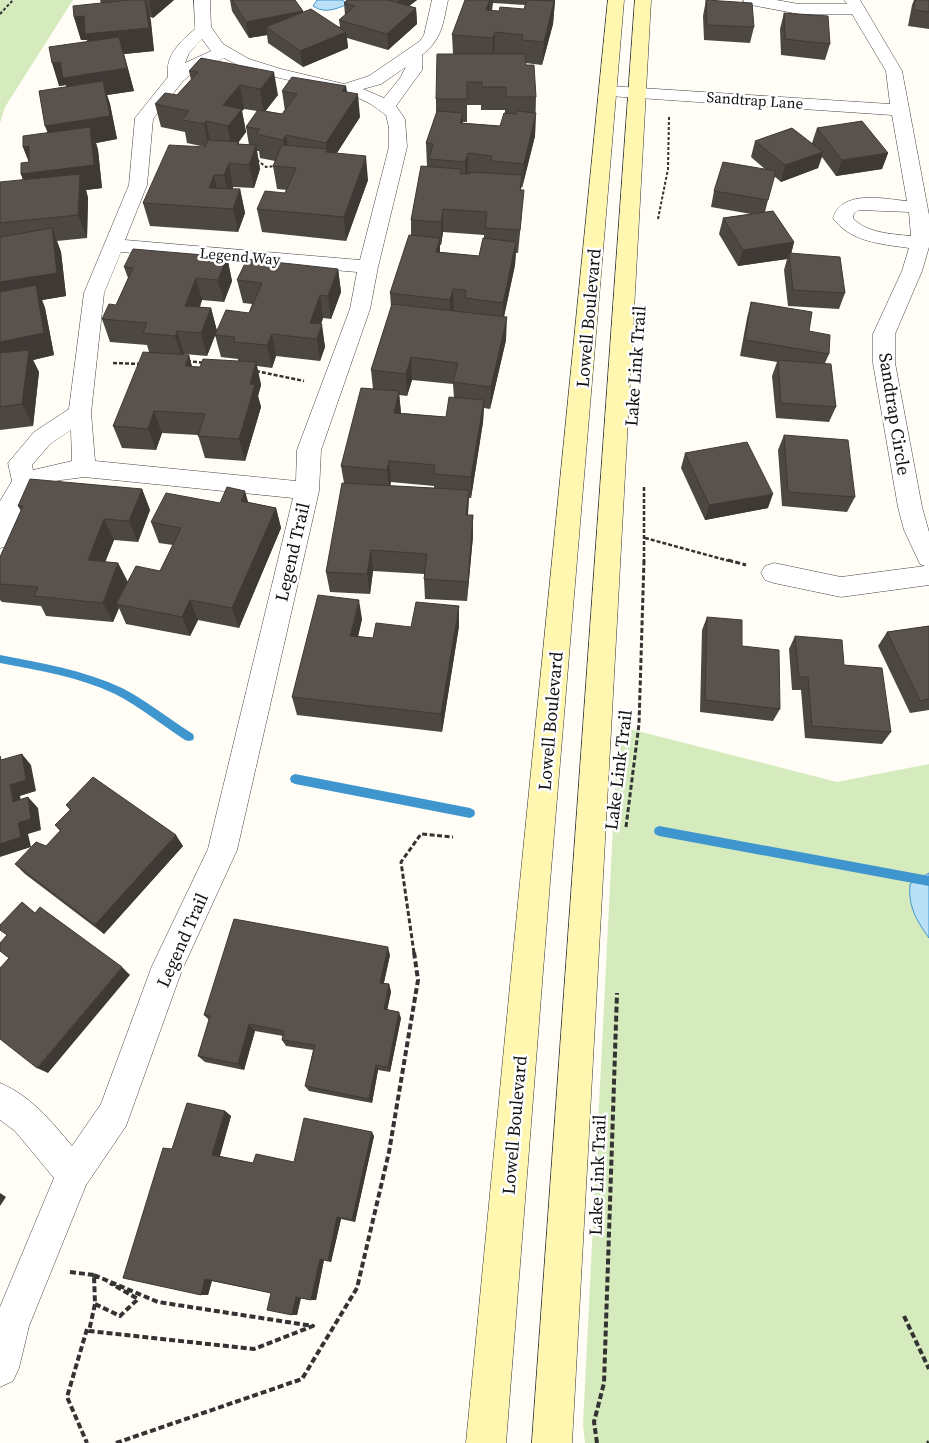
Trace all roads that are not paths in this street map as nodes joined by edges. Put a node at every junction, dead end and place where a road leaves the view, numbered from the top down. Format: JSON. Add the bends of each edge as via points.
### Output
{"nodes":[{"id":1,"x":202,"y":0,"type":"edge"},
{"id":2,"x":440,"y":0,"type":"edge"},
{"id":3,"x":616,"y":0,"type":"edge"},
{"id":4,"x":643,"y":0,"type":"edge"},
{"id":5,"x":751,"y":0,"type":"edge"},
{"id":6,"x":855,"y":4,"type":"edge"},
{"id":7,"x":204,"y":29,"type":"junction"},
{"id":8,"x":224,"y":52,"type":"junction"},
{"id":9,"x":414,"y":54,"type":"junction"},
{"id":10,"x":177,"y":77,"type":"junction"},
{"id":11,"x":630,"y":81,"type":"junction"},
{"id":12,"x":348,"y":88,"type":"junction"},
{"id":13,"x":891,"y":97,"type":"junction"},
{"id":14,"x":386,"y":106,"type":"junction"},
{"id":15,"x":918,"y":207,"type":"junction"},
{"id":16,"x":920,"y":244,"type":"junction"},
{"id":17,"x":113,"y":245,"type":"junction"},
{"id":18,"x":368,"y":267,"type":"junction"},
{"id":19,"x":80,"y":413,"type":"junction"},
{"id":20,"x":84,"y":468,"type":"junction"},
{"id":21,"x":24,"y":483,"type":"junction"},
{"id":22,"x":307,"y":491,"type":"junction"},
{"id":23,"x":0,"y":539,"type":"edge"},
{"id":24,"x":929,"y":557,"type":"edge"},
{"id":25,"x":774,"y":573,"type":"road end"},
{"id":26,"x":929,"y":575,"type":"edge"},
{"id":27,"x":0,"y":1100,"type":"edge"},
{"id":28,"x":73,"y":1174,"type":"junction"},
{"id":29,"x":0,"y":1368,"type":"edge"},
{"id":30,"x":486,"y":1443,"type":"edge"},
{"id":31,"x":552,"y":1443,"type":"edge"}],
"edges":[{"from":1,"to":7,"type":"street","via":[[200,8]]},
{"from":2,"to":9,"type":"street","via":[[432,35]]},
{"from":3,"to":11,"type":"main road","name":"Lowell Boulevard"},
{"from":4,"to":11,"type":"main road","name":"Lowell Boulevard"},
{"from":5,"to":6,"type":"street","via":[[799,9]]},
{"from":6,"to":13,"type":"street","name":"Sandtrap Circle","via":[[894,71]]},
{"from":7,"to":8,"type":"street"},
{"from":7,"to":10,"type":"street","via":[[178,57],[174,68]]},
{"from":8,"to":10,"type":"street","via":[[189,67]]},
{"from":8,"to":12,"type":"street","via":[[264,70]]},
{"from":9,"to":12,"type":"street","via":[[375,80]]},
{"from":9,"to":14,"type":"street","via":[[414,70]]},
{"from":10,"to":17,"type":"street","via":[[144,118],[138,185]]},
{"from":11,"to":13,"type":"street","name":"Sandtrap Lane"},
{"from":11,"to":30,"type":"main road","name":"Lowell Boulevard","via":[[536,862]]},
{"from":11,"to":31,"type":"main road","name":"Lowell Boulevard"},
{"from":12,"to":14,"type":"street","via":[[372,96]]},
{"from":13,"to":15,"type":"street","name":"Sandtrap Circle"},
{"from":14,"to":18,"type":"street","name":"Legend Trail","via":[[393,112],[398,128],[398,147]]},
{"from":15,"to":16,"type":"street","name":"Sandtrap Circle"},
{"from":15,"to":16,"type":"street","via":[[859,204],[845,211],[843,218],[851,228],[862,233]]},
{"from":16,"to":24,"type":"street","name":"Sandtrap Circle","via":[[912,271],[884,334],[884,363],[910,507],[916,530]]},
{"from":17,"to":18,"type":"street","name":"Legend Way"},
{"from":17,"to":19,"type":"street","via":[[94,293]]},
{"from":18,"to":22,"type":"street","name":"Legend Trail","via":[[360,309],[309,450]]},
{"from":19,"to":20,"type":"street"},
{"from":19,"to":21,"type":"street","via":[[42,438],[20,463]]},
{"from":20,"to":21,"type":"street"},
{"from":20,"to":22,"type":"street","name":"Legend Trail"},
{"from":21,"to":23,"type":"street","via":[[10,503]]},
{"from":22,"to":28,"type":"street","name":"Legend Trail","via":[[222,850],[168,966],[114,1114]]},
{"from":25,"to":26,"type":"street","via":[[841,587]]},
{"from":27,"to":28,"type":"street","via":[[26,1119]]},
{"from":28,"to":29,"type":"street","name":"Legend Trail","via":[[10,1324]]}]}
